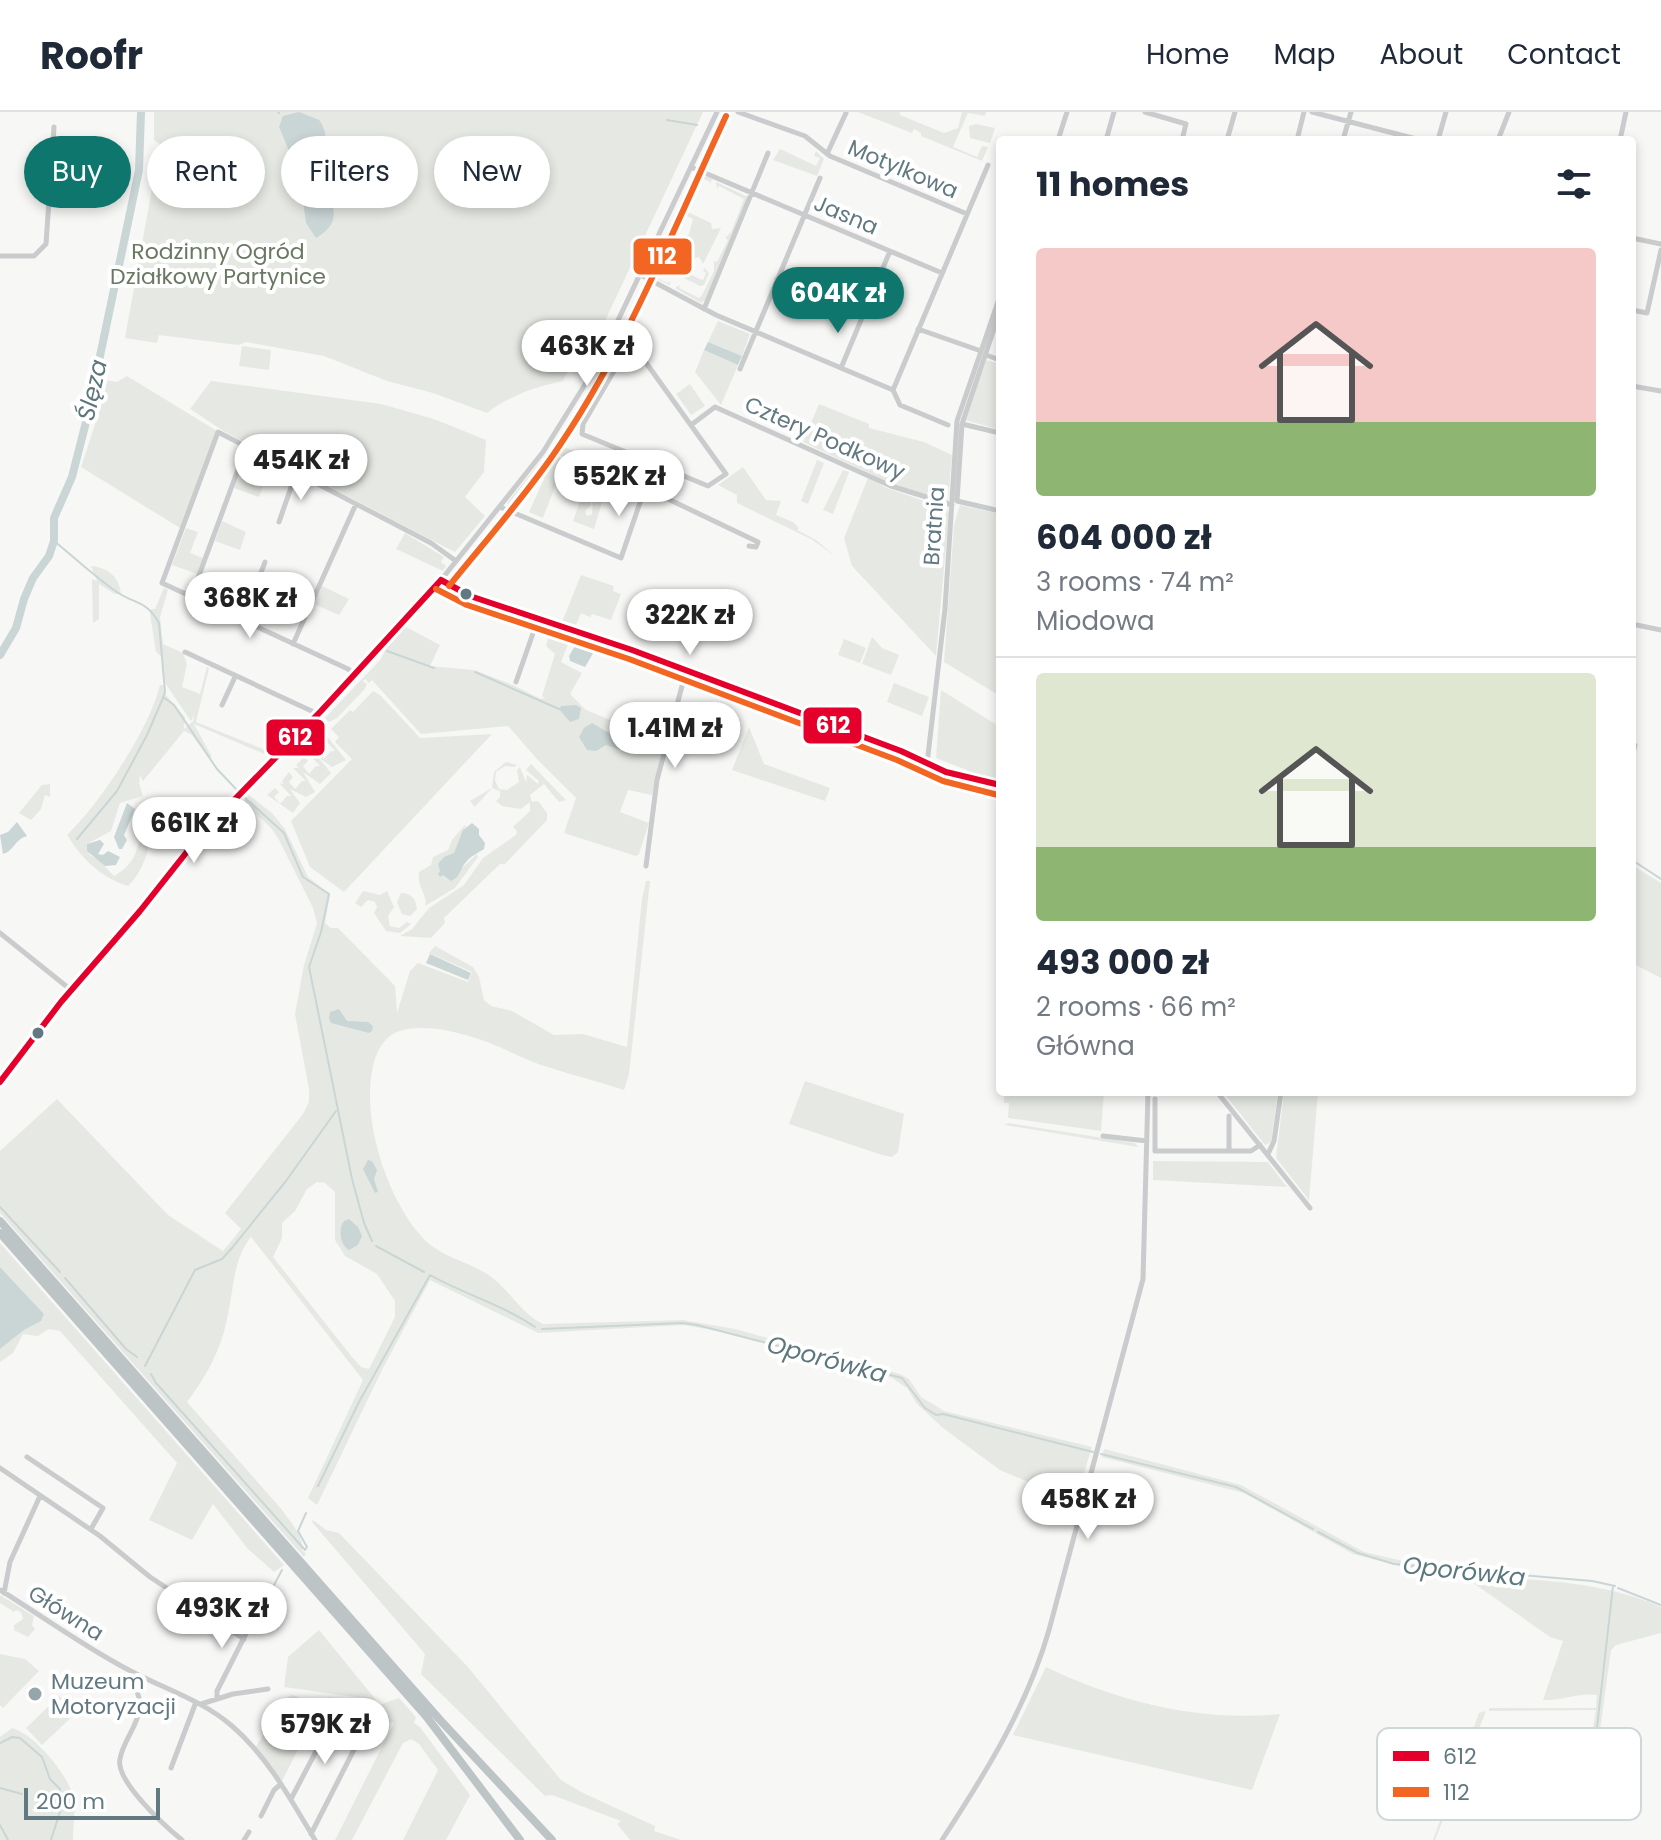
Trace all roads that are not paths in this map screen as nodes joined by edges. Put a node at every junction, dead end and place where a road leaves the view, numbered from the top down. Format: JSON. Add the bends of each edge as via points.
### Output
{"nodes":[{"id":1,"x":717,"y":112,"type":"edge"},
{"id":2,"x":738,"y":112,"type":"edge"},
{"id":3,"x":1067,"y":112,"type":"edge"},
{"id":4,"x":1114,"y":112,"type":"edge"},
{"id":5,"x":1145,"y":112,"type":"edge"},
{"id":6,"x":1235,"y":112,"type":"edge"},
{"id":7,"x":1304,"y":112,"type":"edge"},
{"id":8,"x":1312,"y":112,"type":"edge"},
{"id":9,"x":1351,"y":112,"type":"edge"},
{"id":10,"x":1446,"y":112,"type":"edge"},
{"id":11,"x":1509,"y":112,"type":"edge"},
{"id":12,"x":1626,"y":112,"type":"edge"},
{"id":13,"x":846,"y":113,"type":"edge"},
{"id":14,"x":1349,"y":120,"type":"junction"},
{"id":15,"x":54,"y":127,"type":"dead end"},
{"id":16,"x":1059,"y":136,"type":"edge"},
{"id":17,"x":1107,"y":136,"type":"edge"},
{"id":18,"x":1183,"y":136,"type":"edge"},
{"id":19,"x":1228,"y":136,"type":"edge"},
{"id":20,"x":1298,"y":136,"type":"edge"},
{"id":21,"x":1344,"y":136,"type":"edge"},
{"id":22,"x":1406,"y":136,"type":"edge"},
{"id":23,"x":1439,"y":136,"type":"edge"},
{"id":24,"x":1500,"y":136,"type":"edge"},
{"id":25,"x":1621,"y":136,"type":"edge"},
{"id":26,"x":768,"y":153,"type":"dead end"},
{"id":27,"x":827,"y":154,"type":"junction"},
{"id":28,"x":988,"y":165,"type":"dead end"},
{"id":29,"x":693,"y":168,"type":"junction"},
{"id":30,"x":820,"y":178,"type":"dead end"},
{"id":31,"x":753,"y":193,"type":"junction"},
{"id":32,"x":967,"y":214,"type":"junction"},
{"id":33,"x":805,"y":215,"type":"junction"},
{"id":34,"x":1636,"y":239,"type":"edge"},
{"id":35,"x":1661,"y":247,"type":"edge"},
{"id":36,"x":890,"y":251,"type":"junction"},
{"id":37,"x":0,"y":256,"type":"edge"},
{"id":38,"x":942,"y":273,"type":"junction"},
{"id":39,"x":641,"y":275,"type":"junction"},
{"id":40,"x":777,"y":279,"type":"junction"},
{"id":41,"x":704,"y":309,"type":"junction"},
{"id":42,"x":996,"y":309,"type":"edge"},
{"id":43,"x":1636,"y":311,"type":"edge"},
{"id":44,"x":863,"y":314,"type":"junction"},
{"id":45,"x":996,"y":321,"type":"edge"},
{"id":46,"x":918,"y":329,"type":"junction"},
{"id":47,"x":755,"y":331,"type":"junction"},
{"id":48,"x":610,"y":338,"type":"junction"},
{"id":49,"x":628,"y":347,"type":"junction"},
{"id":50,"x":983,"y":353,"type":"junction"},
{"id":51,"x":996,"y":358,"type":"edge"},
{"id":52,"x":841,"y":368,"type":"junction"},
{"id":53,"x":740,"y":369,"type":"dead end"},
{"id":54,"x":1636,"y":387,"type":"edge"},
{"id":55,"x":893,"y":390,"type":"junction"},
{"id":56,"x":1661,"y":391,"type":"edge"},
{"id":57,"x":962,"y":424,"type":"junction"},
{"id":58,"x":691,"y":425,"type":"junction"},
{"id":59,"x":948,"y":425,"type":"dead end"},
{"id":60,"x":996,"y":432,"type":"edge"},
{"id":61,"x":246,"y":448,"type":"junction"},
{"id":62,"x":296,"y":473,"type":"junction"},
{"id":63,"x":954,"y":503,"type":"junction"},
{"id":64,"x":356,"y":504,"type":"junction"},
{"id":65,"x":500,"y":507,"type":"junction"},
{"id":66,"x":996,"y":510,"type":"edge"},
{"id":67,"x":279,"y":522,"type":"dead end"},
{"id":68,"x":749,"y":546,"type":"dead end"},
{"id":69,"x":456,"y":561,"type":"junction"},
{"id":70,"x":265,"y":562,"type":"dead end"},
{"id":71,"x":441,"y":580,"type":"junction"},
{"id":72,"x":191,"y":597,"type":"junction"},
{"id":73,"x":538,"y":619,"type":"junction"},
{"id":74,"x":243,"y":621,"type":"junction"},
{"id":75,"x":1636,"y":625,"type":"edge"},
{"id":76,"x":1661,"y":629,"type":"edge"},
{"id":77,"x":293,"y":644,"type":"junction"},
{"id":78,"x":185,"y":652,"type":"dead end"},
{"id":79,"x":686,"y":671,"type":"junction"},
{"id":80,"x":354,"y":674,"type":"junction"},
{"id":81,"x":235,"y":677,"type":"junction"},
{"id":82,"x":516,"y":682,"type":"dead end"},
{"id":83,"x":222,"y":705,"type":"dead end"},
{"id":84,"x":318,"y":714,"type":"junction"},
{"id":85,"x":927,"y":764,"type":"junction"},
{"id":86,"x":996,"y":784,"type":"edge"},
{"id":87,"x":646,"y":866,"type":"dead end"},
{"id":88,"x":0,"y":933,"type":"edge"},
{"id":89,"x":71,"y":990,"type":"junction"},
{"id":90,"x":0,"y":1082,"type":"edge"},
{"id":91,"x":1148,"y":1096,"type":"edge"},
{"id":92,"x":1220,"y":1096,"type":"edge"},
{"id":93,"x":1280,"y":1096,"type":"edge"},
{"id":94,"x":1155,"y":1099,"type":"dead end"},
{"id":95,"x":1229,"y":1116,"type":"dead end"},
{"id":96,"x":1103,"y":1136,"type":"dead end"},
{"id":97,"x":1147,"y":1143,"type":"junction"},
{"id":98,"x":1260,"y":1145,"type":"junction"},
{"id":99,"x":1229,"y":1151,"type":"junction"},
{"id":100,"x":1268,"y":1154,"type":"junction"},
{"id":101,"x":1310,"y":1208,"type":"dead end"},
{"id":102,"x":0,"y":1221,"type":"edge"},
{"id":103,"x":0,"y":1233,"type":"edge"},
{"id":104,"x":27,"y":1457,"type":"dead end"},
{"id":105,"x":0,"y":1468,"type":"edge"},
{"id":106,"x":40,"y":1496,"type":"junction"},
{"id":107,"x":91,"y":1529,"type":"junction"},
{"id":108,"x":2,"y":1592,"type":"edge"},
{"id":109,"x":260,"y":1606,"type":"dead end"},
{"id":110,"x":244,"y":1639,"type":"junction"},
{"id":111,"x":131,"y":1672,"type":"junction"},
{"id":112,"x":148,"y":1680,"type":"junction"},
{"id":113,"x":268,"y":1689,"type":"dead end"},
{"id":114,"x":140,"y":1695,"type":"junction"},
{"id":115,"x":217,"y":1698,"type":"junction"},
{"id":116,"x":415,"y":1698,"type":"junction"},
{"id":117,"x":198,"y":1703,"type":"junction"},
{"id":118,"x":333,"y":1719,"type":"dead end"},
{"id":119,"x":362,"y":1734,"type":"dead end"},
{"id":120,"x":171,"y":1768,"type":"dead end"},
{"id":121,"x":281,"y":1784,"type":"junction"},
{"id":122,"x":291,"y":1799,"type":"junction"},
{"id":123,"x":261,"y":1816,"type":"dead end"},
{"id":124,"x":249,"y":1832,"type":"dead end"},
{"id":125,"x":313,"y":1837,"type":"edge"},
{"id":126,"x":182,"y":1840,"type":"edge"},
{"id":127,"x":244,"y":1840,"type":"edge"},
{"id":128,"x":520,"y":1840,"type":"edge"},
{"id":129,"x":552,"y":1840,"type":"edge"},
{"id":130,"x":942,"y":1840,"type":"edge"}],
"edges":[{"from":1,"to":29,"type":"street"},
{"from":2,"to":27,"type":"street","name":"Motylkowa","via":[[805,136]]},
{"from":3,"to":16,"type":"street"},
{"from":4,"to":17,"type":"street"},
{"from":5,"to":18,"type":"street","via":[[1186,124]]},
{"from":6,"to":19,"type":"street"},
{"from":7,"to":20,"type":"street"},
{"from":8,"to":14,"type":"street"},
{"from":9,"to":14,"type":"street"},
{"from":10,"to":23,"type":"street"},
{"from":11,"to":24,"type":"street"},
{"from":12,"to":25,"type":"street"},
{"from":13,"to":27,"type":"street"},
{"from":14,"to":21,"type":"street"},
{"from":14,"to":22,"type":"street"},
{"from":15,"to":37,"type":"street","via":[[46,244],[34,256]]},
{"from":26,"to":31,"type":"street"},
{"from":27,"to":32,"type":"street","name":"Motylkowa"},
{"from":28,"to":32,"type":"street"},
{"from":29,"to":31,"type":"street","name":"Jasna"},
{"from":29,"to":39,"type":"street"},
{"from":30,"to":33,"type":"street"},
{"from":31,"to":33,"type":"street","name":"Jasna"},
{"from":31,"to":41,"type":"street"},
{"from":32,"to":38,"type":"street"},
{"from":33,"to":36,"type":"street","name":"Jasna"},
{"from":33,"to":40,"type":"street"},
{"from":34,"to":35,"type":"street"},
{"from":35,"to":43,"type":"street","via":[[1647,313]]},
{"from":36,"to":38,"type":"street","name":"Jasna"},
{"from":36,"to":44,"type":"street"},
{"from":38,"to":46,"type":"street"},
{"from":39,"to":41,"type":"street"},
{"from":39,"to":48,"type":"street"},
{"from":40,"to":44,"type":"street"},
{"from":40,"to":47,"type":"street"},
{"from":41,"to":47,"type":"street"},
{"from":42,"to":50,"type":"street","name":"Bratnia"},
{"from":44,"to":52,"type":"street"},
{"from":45,"to":50,"type":"street"},
{"from":46,"to":50,"type":"street"},
{"from":46,"to":55,"type":"street"},
{"from":47,"to":52,"type":"street"},
{"from":47,"to":53,"type":"street"},
{"from":48,"to":49,"type":"street"},
{"from":48,"to":65,"type":"street","via":[[551,440]]},
{"from":49,"to":58,"type":"street","via":[[639,353]]},
{"from":49,"to":58,"type":"street","via":[[581,430],[708,486],[726,474]]},
{"from":50,"to":51,"type":"street"},
{"from":50,"to":57,"type":"street"},
{"from":50,"to":63,"type":"street","name":"Bratnia","via":[[958,416]]},
{"from":52,"to":55,"type":"street"},
{"from":54,"to":56,"type":"street"},
{"from":55,"to":59,"type":"street","via":[[900,405]]},
{"from":57,"to":60,"type":"street"},
{"from":57,"to":63,"type":"street"},
{"from":58,"to":63,"type":"street","name":"Cztery Podkowy","via":[[720,408],[891,486]]},
{"from":61,"to":62,"type":"street"},
{"from":61,"to":72,"type":"street"},
{"from":61,"to":72,"type":"street","via":[[218,432],[162,583]]},
{"from":62,"to":64,"type":"street"},
{"from":62,"to":67,"type":"street"},
{"from":63,"to":66,"type":"street"},
{"from":63,"to":85,"type":"street","name":"Bratnia"},
{"from":64,"to":69,"type":"street"},
{"from":64,"to":77,"type":"street"},
{"from":65,"to":68,"type":"street","via":[[621,558],[645,488],[758,542]]},
{"from":65,"to":69,"type":"street"},
{"from":69,"to":71,"type":"street"},
{"from":70,"to":74,"type":"street"},
{"from":71,"to":73,"type":"street","via":[[470,596]]},
{"from":71,"to":80,"type":"street"},
{"from":72,"to":74,"type":"street"},
{"from":73,"to":79,"type":"street"},
{"from":73,"to":82,"type":"street"},
{"from":74,"to":77,"type":"street"},
{"from":75,"to":76,"type":"street"},
{"from":77,"to":80,"type":"street"},
{"from":78,"to":81,"type":"street"},
{"from":79,"to":85,"type":"street"},
{"from":79,"to":87,"type":"street","via":[[657,780]]},
{"from":80,"to":84,"type":"street"},
{"from":81,"to":83,"type":"street"},
{"from":81,"to":84,"type":"street"},
{"from":84,"to":89,"type":"street","via":[[201,834]]},
{"from":85,"to":86,"type":"street"},
{"from":88,"to":89,"type":"street"},
{"from":89,"to":90,"type":"street"},
{"from":91,"to":97,"type":"street"},
{"from":92,"to":98,"type":"street"},
{"from":93,"to":100,"type":"street"},
{"from":94,"to":99,"type":"street","via":[[1155,1151]]},
{"from":95,"to":99,"type":"street"},
{"from":96,"to":97,"type":"street"},
{"from":97,"to":130,"type":"street","via":[[1143,1279],[1041,1657],[1001,1746]]},
{"from":98,"to":99,"type":"street","via":[[1251,1151]]},
{"from":98,"to":100,"type":"street"},
{"from":100,"to":101,"type":"street"},
{"from":102,"to":116,"type":"highway"},
{"from":103,"to":116,"type":"highway"},
{"from":104,"to":107,"type":"street","via":[[103,1508]]},
{"from":105,"to":106,"type":"street"},
{"from":106,"to":107,"type":"street"},
{"from":106,"to":108,"type":"street"},
{"from":107,"to":110,"type":"street","via":[[150,1577]]},
{"from":108,"to":111,"type":"street","name":"Główna"},
{"from":109,"to":110,"type":"street"},
{"from":110,"to":115,"type":"street"},
{"from":111,"to":112,"type":"street","name":"Główna"},
{"from":111,"to":114,"type":"street"},
{"from":112,"to":114,"type":"street"},
{"from":112,"to":117,"type":"street","name":"Główna"},
{"from":113,"to":115,"type":"street"},
{"from":114,"to":126,"type":"street","via":[[120,1768],[151,1814]]},
{"from":115,"to":117,"type":"street"},
{"from":116,"to":128,"type":"highway"},
{"from":116,"to":129,"type":"highway"},
{"from":117,"to":120,"type":"street"},
{"from":117,"to":121,"type":"street","name":"Główna","via":[[248,1741]]},
{"from":118,"to":122,"type":"street"},
{"from":119,"to":125,"type":"street"},
{"from":121,"to":122,"type":"street","name":"Główna"},
{"from":121,"to":123,"type":"street"},
{"from":122,"to":125,"type":"street","name":"Główna"},
{"from":124,"to":127,"type":"street"}]}
